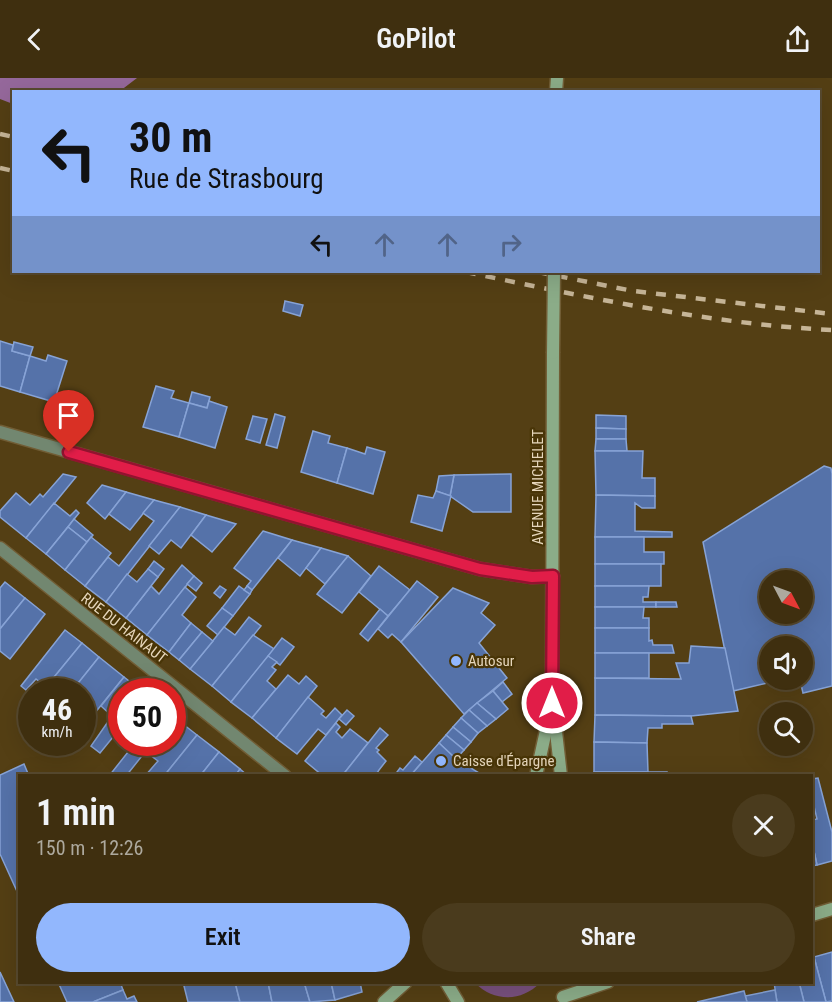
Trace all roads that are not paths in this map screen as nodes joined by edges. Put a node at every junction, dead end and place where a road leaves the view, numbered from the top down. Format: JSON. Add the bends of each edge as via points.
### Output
{"nodes":[{"id":1,"x":554,"y":273,"type":"edge"},
{"id":2,"x":0,"y":432,"type":"edge"},
{"id":3,"x":0,"y":548,"type":"edge"},
{"id":4,"x":553,"y":576,"type":"junction"},
{"id":5,"x":552,"y":703,"type":"junction"},
{"id":6,"x":282,"y":774,"type":"edge"},
{"id":7,"x":536,"y":774,"type":"edge"},
{"id":8,"x":561,"y":774,"type":"edge"},
{"id":9,"x":832,"y":909,"type":"edge"},
{"id":10,"x":813,"y":915,"type":"edge"},
{"id":11,"x":404,"y":984,"type":"edge"},
{"id":12,"x":447,"y":984,"type":"edge"},
{"id":13,"x":570,"y":984,"type":"edge"},
{"id":14,"x":602,"y":984,"type":"edge"},
{"id":15,"x":561,"y":999,"type":"edge"},
{"id":16,"x":384,"y":1002,"type":"edge"},
{"id":17,"x":458,"y":1002,"type":"edge"}],
"edges":[{"from":1,"to":4,"type":"main road","name":"AVENUE MICHELET","bridge":true},
{"from":2,"to":4,"type":"street","via":[[480,569]]},
{"from":3,"to":6,"type":"street","name":"RUE DU HAINAUT"},
{"from":4,"to":5,"type":"main road","name":"AVENUE MICHELET"},
{"from":5,"to":7,"type":"main road","name":"AVENUE MICHELET"},
{"from":5,"to":8,"type":"main road","name":"AVENUE MICHELET"},
{"from":9,"to":10,"type":"main road"},
{"from":11,"to":16,"type":"main road"},
{"from":12,"to":17,"type":"main road"},
{"from":13,"to":15,"type":"main road"},
{"from":14,"to":15,"type":"main road"}]}
